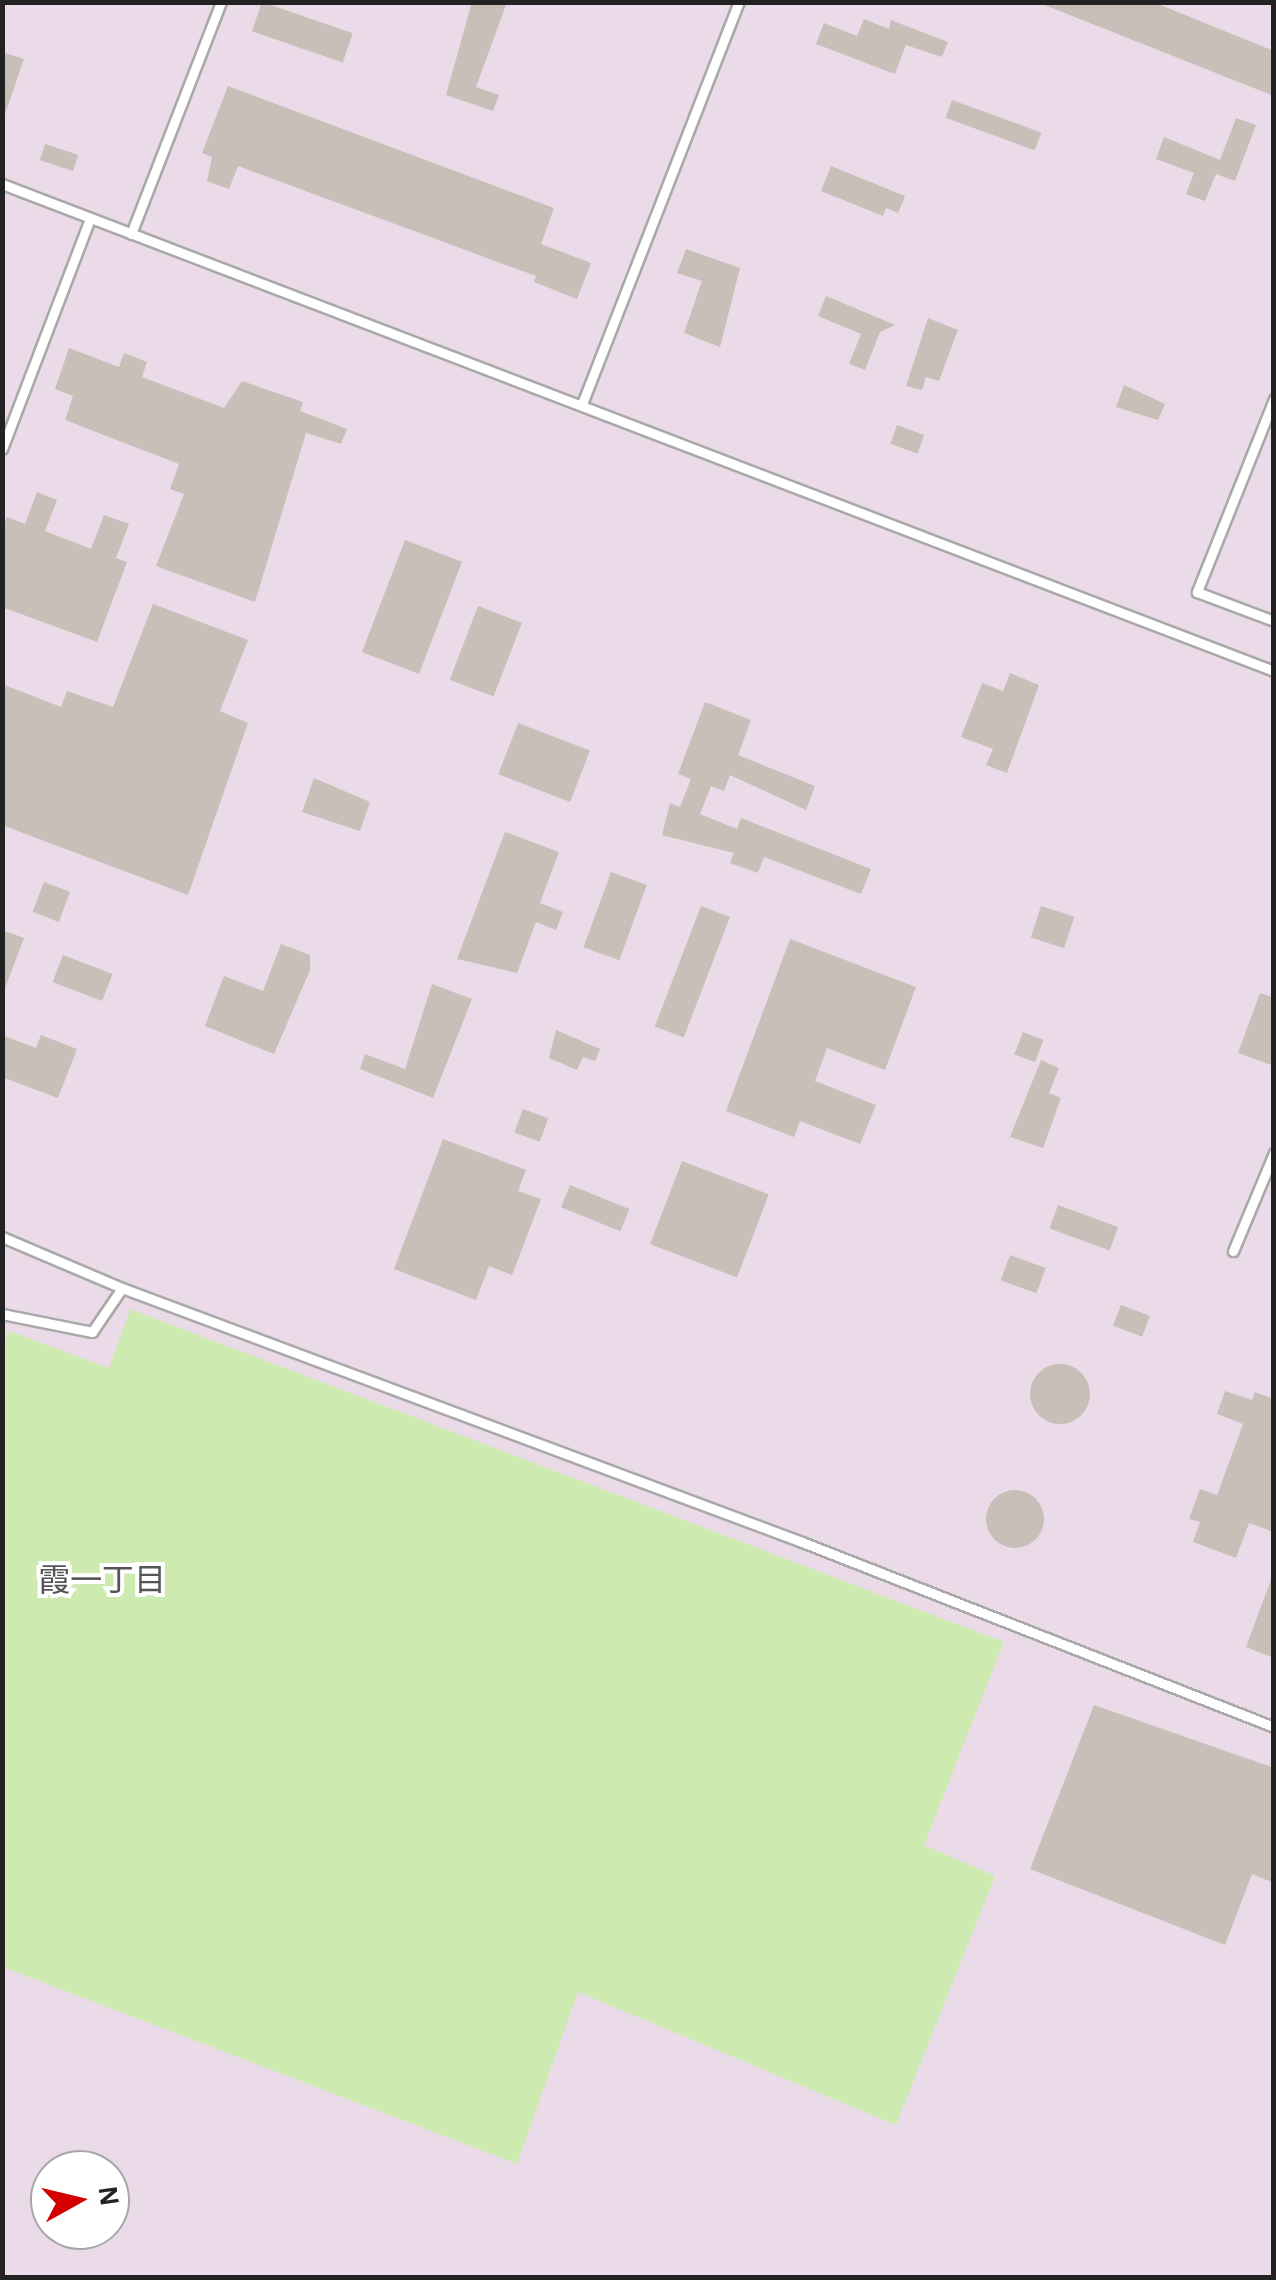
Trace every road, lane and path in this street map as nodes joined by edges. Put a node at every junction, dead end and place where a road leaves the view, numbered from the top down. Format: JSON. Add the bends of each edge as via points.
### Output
{"nodes":[{"id":1,"x":221,"y":2,"type":"edge"},
{"id":2,"x":739,"y":2,"type":"edge"},
{"id":3,"x":2,"y":184,"type":"edge"},
{"id":4,"x":90,"y":218,"type":"junction"},
{"id":5,"x":131,"y":234,"type":"junction"},
{"id":6,"x":1274,"y":399,"type":"edge"},
{"id":7,"x":582,"y":404,"type":"junction"},
{"id":8,"x":2,"y":448,"type":"edge"},
{"id":9,"x":1274,"y":621,"type":"edge"},
{"id":10,"x":1274,"y":671,"type":"edge"},
{"id":11,"x":1274,"y":1153,"type":"edge"},
{"id":12,"x":2,"y":1237,"type":"edge"},
{"id":13,"x":1233,"y":1251,"type":"dead end"},
{"id":14,"x":122,"y":1288,"type":"junction"},
{"id":15,"x":2,"y":1314,"type":"edge"},
{"id":16,"x":1274,"y":1727,"type":"edge"}],
"edges":[{"from":1,"to":5,"type":"lane"},
{"from":2,"to":7,"type":"lane"},
{"from":3,"to":4,"type":"lane"},
{"from":4,"to":5,"type":"lane"},
{"from":4,"to":8,"type":"lane"},
{"from":5,"to":7,"type":"lane"},
{"from":6,"to":9,"type":"lane","via":[[1197,592]]},
{"from":7,"to":10,"type":"lane"},
{"from":11,"to":13,"type":"lane"},
{"from":12,"to":14,"type":"lane"},
{"from":14,"to":15,"type":"lane","via":[[92,1332]]},
{"from":14,"to":16,"type":"lane"}]}
